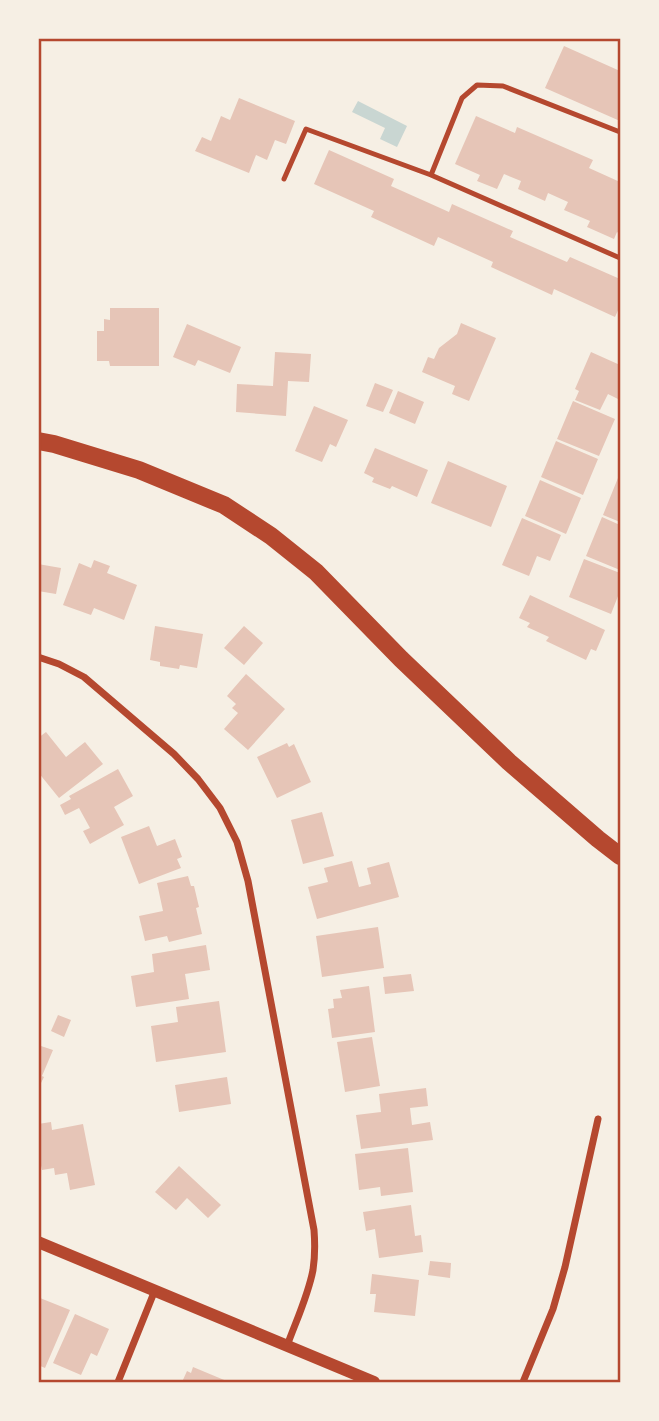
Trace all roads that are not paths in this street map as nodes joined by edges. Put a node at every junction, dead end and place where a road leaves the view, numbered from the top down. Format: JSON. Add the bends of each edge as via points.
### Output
{"nodes":[{"id":1,"x":621,"y":132,"type":"edge"},
{"id":2,"x":431,"y":176,"type":"junction"},
{"id":3,"x":284,"y":179,"type":"dead end"},
{"id":4,"x":621,"y":258,"type":"edge"},
{"id":5,"x":38,"y":441,"type":"edge"},
{"id":6,"x":38,"y":657,"type":"edge"},
{"id":7,"x":621,"y":856,"type":"edge"},
{"id":8,"x":598,"y":1119,"type":"dead end"},
{"id":9,"x":38,"y":1242,"type":"edge"},
{"id":10,"x":155,"y":1290,"type":"junction"},
{"id":11,"x":287,"y":1346,"type":"junction"},
{"id":12,"x":118,"y":1382,"type":"edge"},
{"id":13,"x":374,"y":1382,"type":"edge"},
{"id":14,"x":523,"y":1382,"type":"edge"}],
"edges":[{"from":1,"to":2,"type":"lane","via":[[503,86],[477,85],[462,98]]},
{"from":2,"to":3,"type":"lane","via":[[306,129]]},
{"from":2,"to":4,"type":"lane"},
{"from":5,"to":7,"type":"main road","via":[[139,470],[224,505],[271,536],[316,572],[509,762]]},
{"from":6,"to":11,"type":"street","via":[[83,677],[174,754],[220,808],[237,842],[314,1230],[313,1269]]},
{"from":8,"to":14,"type":"street","via":[[565,1267]]},
{"from":9,"to":10,"type":"street"},
{"from":10,"to":11,"type":"street"},
{"from":10,"to":12,"type":"street"},
{"from":11,"to":13,"type":"street"}]}
